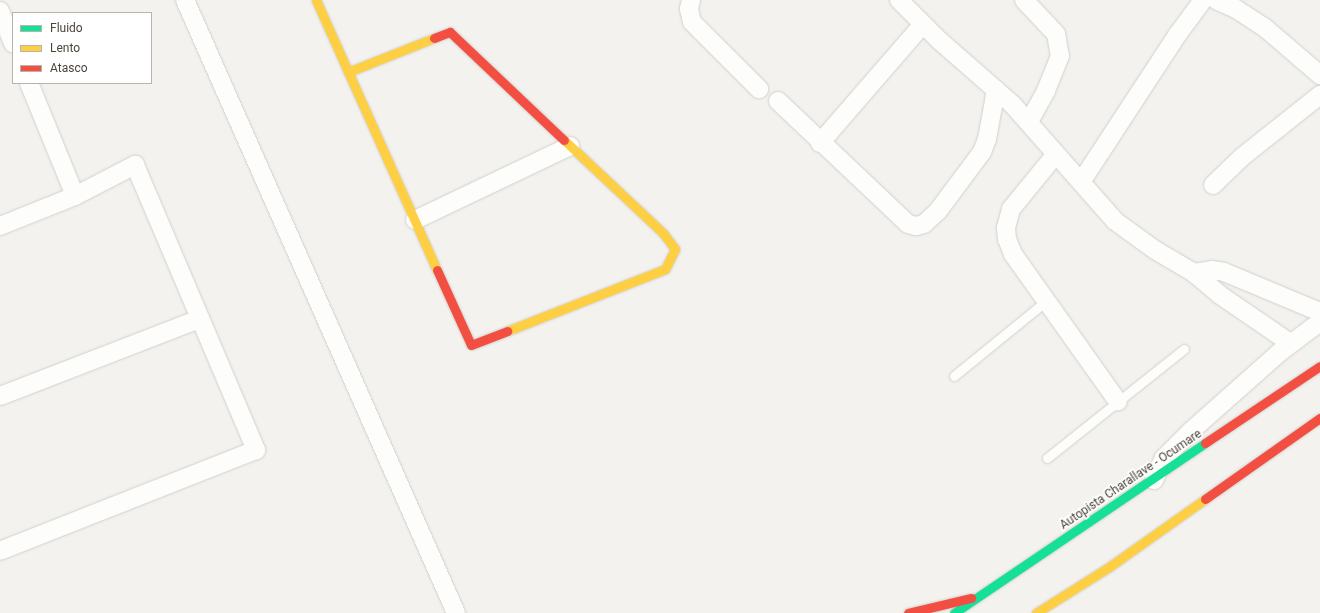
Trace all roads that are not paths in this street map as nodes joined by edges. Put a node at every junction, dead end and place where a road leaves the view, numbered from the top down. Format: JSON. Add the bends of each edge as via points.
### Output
{"nodes":[{"id":1,"x":185,"y":0,"type":"edge"},
{"id":2,"x":316,"y":0,"type":"edge"},
{"id":3,"x":691,"y":0,"type":"edge"},
{"id":4,"x":898,"y":0,"type":"edge"},
{"id":5,"x":1024,"y":0,"type":"edge"},
{"id":6,"x":1203,"y":0,"type":"edge"},
{"id":7,"x":1216,"y":0,"type":"edge"},
{"id":8,"x":0,"y":11,"type":"edge"},
{"id":9,"x":923,"y":24,"type":"junction"},
{"id":10,"x":12,"y":41,"type":"edge"},
{"id":11,"x":348,"y":72,"type":"junction"},
{"id":12,"x":1320,"y":75,"type":"edge"},
{"id":13,"x":29,"y":84,"type":"edge"},
{"id":14,"x":759,"y":89,"type":"dead end"},
{"id":15,"x":996,"y":90,"type":"junction"},
{"id":16,"x":1320,"y":95,"type":"edge"},
{"id":17,"x":778,"y":101,"type":"dead end"},
{"id":18,"x":1029,"y":122,"type":"junction"},
{"id":19,"x":820,"y":143,"type":"junction"},
{"id":20,"x":570,"y":146,"type":"junction"},
{"id":21,"x":1056,"y":154,"type":"junction"},
{"id":22,"x":1081,"y":182,"type":"junction"},
{"id":23,"x":1213,"y":185,"type":"dead end"},
{"id":24,"x":75,"y":196,"type":"junction"},
{"id":25,"x":415,"y":220,"type":"junction"},
{"id":26,"x":0,"y":226,"type":"edge"},
{"id":27,"x":1194,"y":273,"type":"junction"},
{"id":28,"x":1046,"y":301,"type":"junction"},
{"id":29,"x":1320,"y":312,"type":"edge"},
{"id":30,"x":200,"y":318,"type":"junction"},
{"id":31,"x":1320,"y":322,"type":"edge"},
{"id":32,"x":1290,"y":343,"type":"junction"},
{"id":33,"x":1184,"y":349,"type":"dead end"},
{"id":34,"x":1320,"y":366,"type":"edge"},
{"id":35,"x":954,"y":376,"type":"dead end"},
{"id":36,"x":0,"y":396,"type":"edge"},
{"id":37,"x":1118,"y":402,"type":"junction"},
{"id":38,"x":1320,"y":418,"type":"edge"},
{"id":39,"x":1047,"y":458,"type":"dead end"},
{"id":40,"x":1154,"y":480,"type":"junction"},
{"id":41,"x":0,"y":551,"type":"edge"},
{"id":42,"x":982,"y":596,"type":"junction"},
{"id":43,"x":456,"y":613,"type":"edge"},
{"id":44,"x":908,"y":613,"type":"edge"},
{"id":45,"x":954,"y":613,"type":"edge"},
{"id":46,"x":1036,"y":613,"type":"edge"}],
"edges":[{"from":1,"to":43,"type":"street"},
{"from":2,"to":11,"type":"main road"},
{"from":3,"to":14,"type":"street","via":[[689,9],[692,22]]},
{"from":4,"to":9,"type":"street"},
{"from":5,"to":18,"type":"street","via":[[1056,34],[1060,56],[1049,85]]},
{"from":6,"to":22,"type":"street"},
{"from":7,"to":12,"type":"street","via":[[1264,27]]},
{"from":8,"to":10,"type":"street"},
{"from":9,"to":15,"type":"street"},
{"from":9,"to":19,"type":"street"},
{"from":11,"to":20,"type":"main road","via":[[450,32]]},
{"from":11,"to":25,"type":"main road"},
{"from":13,"to":24,"type":"street"},
{"from":15,"to":18,"type":"street"},
{"from":15,"to":19,"type":"street","via":[[987,140],[982,152],[938,210],[920,225],[908,224]]},
{"from":16,"to":23,"type":"street","via":[[1242,157]]},
{"from":17,"to":19,"type":"street"},
{"from":18,"to":21,"type":"street"},
{"from":20,"to":25,"type":"street"},
{"from":20,"to":25,"type":"main road","via":[[663,233],[675,249],[665,269],[471,345]]},
{"from":21,"to":22,"type":"street"},
{"from":21,"to":28,"type":"street","via":[[1016,202],[1006,228],[1013,254]]},
{"from":22,"to":27,"type":"street","via":[[1115,221],[1154,250]]},
{"from":24,"to":26,"type":"street"},
{"from":24,"to":30,"type":"street","via":[[135,165]]},
{"from":27,"to":29,"type":"street","via":[[1212,270],[1224,272]]},
{"from":27,"to":32,"type":"street","via":[[1220,295]]},
{"from":28,"to":35,"type":"lane"},
{"from":28,"to":37,"type":"street"},
{"from":30,"to":36,"type":"street"},
{"from":30,"to":41,"type":"street","via":[[256,450]]},
{"from":31,"to":32,"type":"street"},
{"from":32,"to":40,"type":"street","via":[[1164,458]]},
{"from":33,"to":37,"type":"lane"},
{"from":34,"to":40,"type":"main road","name":"Autopista Charallave - Ocumare"},
{"from":37,"to":39,"type":"lane"},
{"from":38,"to":46,"type":"main road","via":[[1109,567]]},
{"from":40,"to":42,"type":"main road","name":"Autopista Charallave - Ocumare"},
{"from":42,"to":44,"type":"main road"},
{"from":42,"to":45,"type":"main road","name":"Autopista Charallave - Ocumare"}]}
